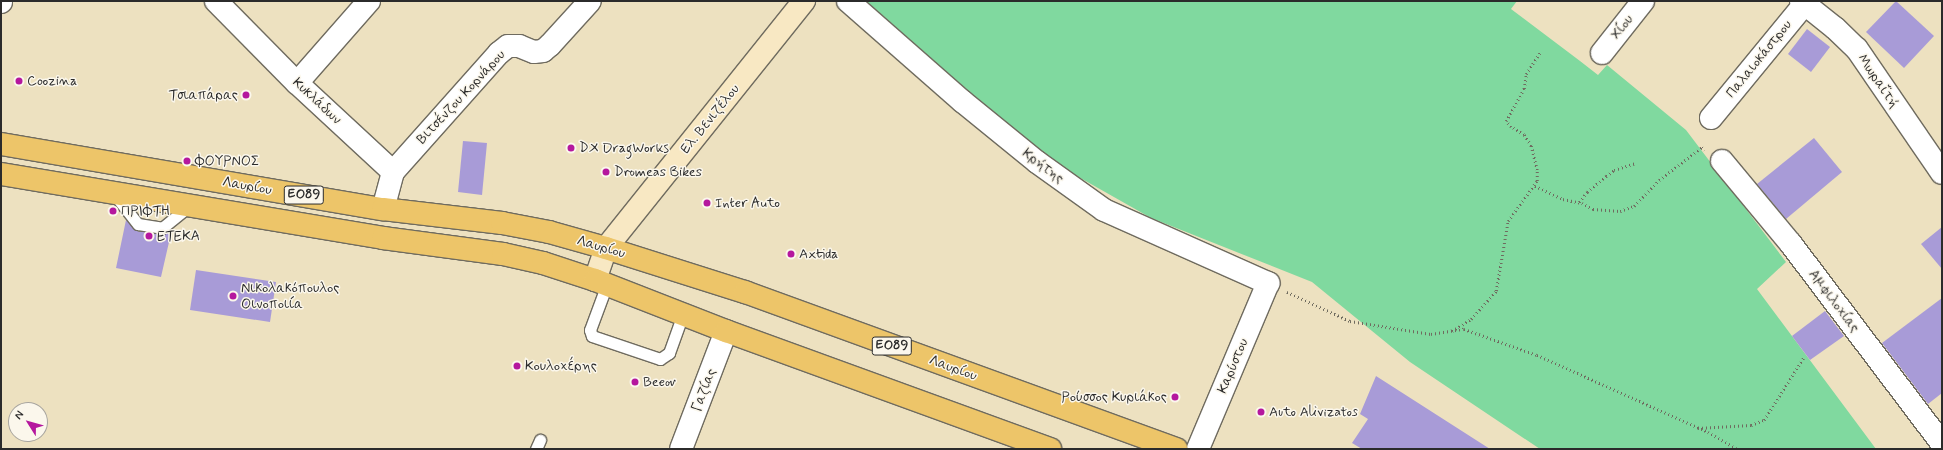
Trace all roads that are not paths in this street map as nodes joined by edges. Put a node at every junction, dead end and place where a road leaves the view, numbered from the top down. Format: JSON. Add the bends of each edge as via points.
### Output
{"nodes":[{"id":1,"x":216,"y":1,"type":"edge"},
{"id":2,"x":369,"y":1,"type":"edge"},
{"id":3,"x":590,"y":1,"type":"edge"},
{"id":4,"x":804,"y":1,"type":"edge"},
{"id":5,"x":848,"y":1,"type":"edge"},
{"id":6,"x":1643,"y":1,"type":"edge"},
{"id":7,"x":1804,"y":2,"type":"edge"},
{"id":8,"x":1602,"y":53,"type":"dead end"},
{"id":9,"x":297,"y":83,"type":"junction"},
{"id":10,"x":1711,"y":118,"type":"dead end"},
{"id":11,"x":1,"y":144,"type":"edge"},
{"id":12,"x":1722,"y":161,"type":"road end"},
{"id":13,"x":393,"y":172,"type":"junction"},
{"id":14,"x":1942,"y":173,"type":"edge"},
{"id":15,"x":1,"y":174,"type":"edge"},
{"id":16,"x":383,"y":209,"type":"junction"},
{"id":17,"x":606,"y":248,"type":"junction"},
{"id":18,"x":601,"y":282,"type":"junction"},
{"id":19,"x":1268,"y":283,"type":"joint"},
{"id":20,"x":683,"y":314,"type":"junction"},
{"id":21,"x":726,"y":331,"type":"junction"},
{"id":22,"x":1942,"y":444,"type":"edge"},
{"id":23,"x":681,"y":449,"type":"edge"},
{"id":24,"x":1050,"y":449,"type":"edge"},
{"id":25,"x":1176,"y":449,"type":"edge"},
{"id":26,"x":1198,"y":449,"type":"edge"}],
"edges":[{"from":1,"to":9,"type":"street","name":"Κυκλάδων"},
{"from":2,"to":9,"type":"street"},
{"from":3,"to":13,"type":"street","name":"Βιτσένζου Κορνάρου","via":[[543,51],[534,52],[519,46],[508,46],[499,53]]},
{"from":4,"to":17,"type":"street","name":"Ελ. Βενιζέλου"},
{"from":5,"to":19,"type":"street","name":"Κρήτης","via":[[979,115],[1037,162],[1104,210]]},
{"from":6,"to":8,"type":"street","name":"Χίου"},
{"from":7,"to":10,"type":"street","name":"Παλαιοκάστρου"},
{"from":7,"to":14,"type":"street","name":"Μωραΐτή","via":[[1836,28],[1856,49]]},
{"from":9,"to":13,"type":"street","name":"Κυκλάδων"},
{"from":11,"to":16,"type":"main road","name":"Λαυρίου","number":"ΕΟ89"},
{"from":12,"to":22,"type":"street","name":"Αμφιλοχίας","via":[[1791,244]]},
{"from":13,"to":16,"type":"street"},
{"from":15,"to":18,"type":"main road","name":"Λαυρίου","number":"ΕΟ89","via":[[383,238],[503,254],[543,262]]},
{"from":16,"to":17,"type":"main road","name":"Λαυρίου","number":"ΕΟ89","via":[[502,223],[549,232]]},
{"from":17,"to":18,"type":"street","name":"Ελ. Βενιζέλου"},
{"from":17,"to":25,"type":"main road","name":"Λαυρίου","number":"ΕΟ89","via":[[745,292]]},
{"from":18,"to":20,"type":"main road","name":"Λαυρίου","number":"ΕΟ89"},
{"from":18,"to":20,"type":"lane","via":[[590,330],[592,336],[660,359],[669,354]]},
{"from":19,"to":26,"type":"street","name":"Καρύστου"},
{"from":20,"to":21,"type":"main road","name":"Λαυρίου","number":"ΕΟ89"},
{"from":21,"to":23,"type":"street","name":"Γαζίας"},
{"from":21,"to":24,"type":"main road","name":"Λαυρίου","number":"ΕΟ89"}]}
